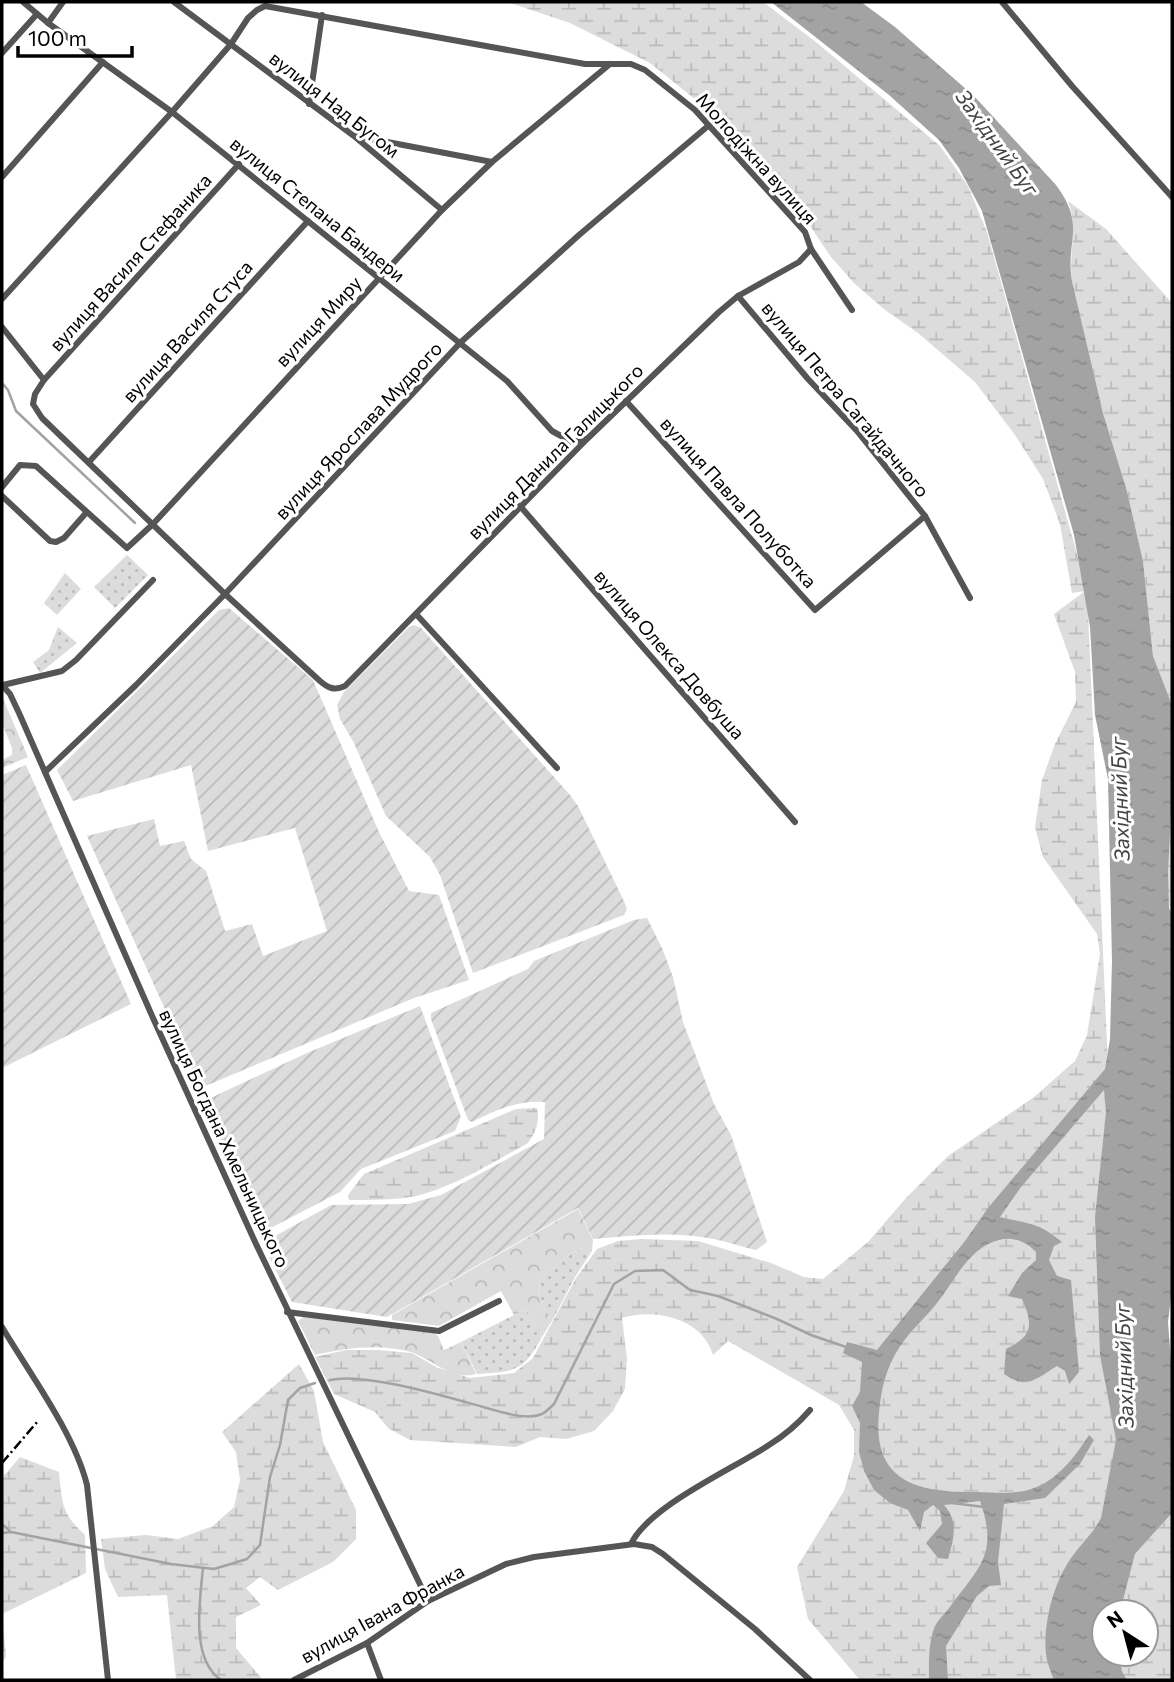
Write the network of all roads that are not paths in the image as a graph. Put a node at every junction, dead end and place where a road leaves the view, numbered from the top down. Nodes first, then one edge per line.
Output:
1 (23, 2) edge
2 (63, 2) edge
3 (174, 2) edge
4 (1002, 2) edge
5 (37, 14) junction
6 (322, 15) junction
7 (48, 23) junction
8 (231, 44) junction
9 (2, 53) edge
10 (103, 62) junction
11 (610, 64) junction
12 (309, 104) junction
13 (173, 112) junction
14 (708, 126) junction
15 (354, 136) junction
16 (492, 162) junction
17 (239, 164) junction
18 (2, 177) edge
19 (1172, 197) edge
20 (442, 210) junction
21 (308, 222) junction
22 (811, 249) junction
23 (378, 279) junction
24 (738, 296) junction
25 (2, 299) edge
26 (852, 310) dead end
27 (2, 327) edge
28 (460, 343) junction
29 (44, 380) junction
30 (626, 401) junction
31 (587, 439) junction
32 (89, 462) junction
33 (2, 487) edge
34 (2, 496) edge
35 (520, 506) junction
36 (86, 513) junction
37 (925, 516) junction
38 (153, 524) junction
39 (153, 580) dead end
40 (225, 594) junction
41 (970, 598) dead end
42 (416, 614) junction
43 (2, 685) edge
44 (557, 768) dead end
45 (45, 772) junction
46 (795, 822) dead end
47 (499, 1301) dead end
48 (287, 1312) junction
49 (2, 1327) edge
50 (810, 1410) dead end
51 (631, 1544) junction
52 (428, 1601) junction
53 (367, 1643) junction
54 (108, 1680) edge
55 (294, 1680) edge
56 (381, 1680) edge
57 (810, 1680) edge

1 - 5 street, вулиця Степана Бандери
2 - 7 street
3 - 8 street, вулиця Над Бугом
4 - 19 street
5 - 7 street, вулиця Степана Бандери
5 - 9 street
6 - 8 street, Молодіжна вулиця
6 - 11 street, Молодіжна вулиця
6 - 12 street
7 - 10 street, вулиця Степана Бандери
8 - 12 street, вулиця Над Бугом
8 - 13 street
10 - 13 street, вулиця Степана Бандери
10 - 18 street
11 - 14 street, Молодіжна вулиця
11 - 16 street, вулиця Миру
12 - 15 street, вулиця Над Бугом
13 - 17 street, вулиця Степана Бандери
13 - 25 street
14 - 22 street, Молодіжна вулиця
14 - 28 street, вулиця Ярослава Мудрого
15 - 16 street
15 - 20 street, вулиця Над Бугом
16 - 20 street, вулиця Миру
17 - 21 street, вулиця Степана Бандери
17 - 29 street, вулиця Василя Стефаника
20 - 23 street, вулиця Миру
21 - 23 street, вулиця Степана Бандери
21 - 32 street, вулиця Василя Стуса
22 - 24 street, вулиця Данила Галицького
22 - 26 street, Молодіжна вулиця
23 - 28 street, вулиця Степана Бандери
23 - 38 street, вулиця Миру
24 - 30 street, вулиця Данила Галицького
24 - 37 street, вулиця Петра Сагайдачного
27 - 29 street
28 - 31 street, вулиця Степана Бандери
28 - 40 street, вулиця Ярослава Мудрого
29 - 32 street
30 - 31 street, вулиця Данила Галицького
30 - 37 street, вулиця Павла Полуботка
31 - 35 street, вулиця Данила Галицького
32 - 38 street
33 - 36 street
34 - 36 street
35 - 42 street, вулиця Данила Галицького
35 - 46 street, вулиця Олекса Довбуша
36 - 38 street, вулиця Миру
37 - 41 street, вулиця Петра Сагайдачного
38 - 40 street
39 - 43 street
40 - 42 street, вулиця Данила Галицького
40 - 45 street, вулиця Ярослава Мудрого
42 - 44 street
43 - 45 street, вулиця Богдана Хмельницького
45 - 48 street, вулиця Богдана Хмельницького
47 - 48 street
48 - 52 street, вулиця Богдана Хмельницького
49 - 54 street
50 - 51 street
51 - 52 street, вулиця Івана Франка
51 - 57 street, вулиця Івана Франка
52 - 53 street, вулиця Івана Франка
53 - 55 street, вулиця Івана Франка
53 - 56 street

